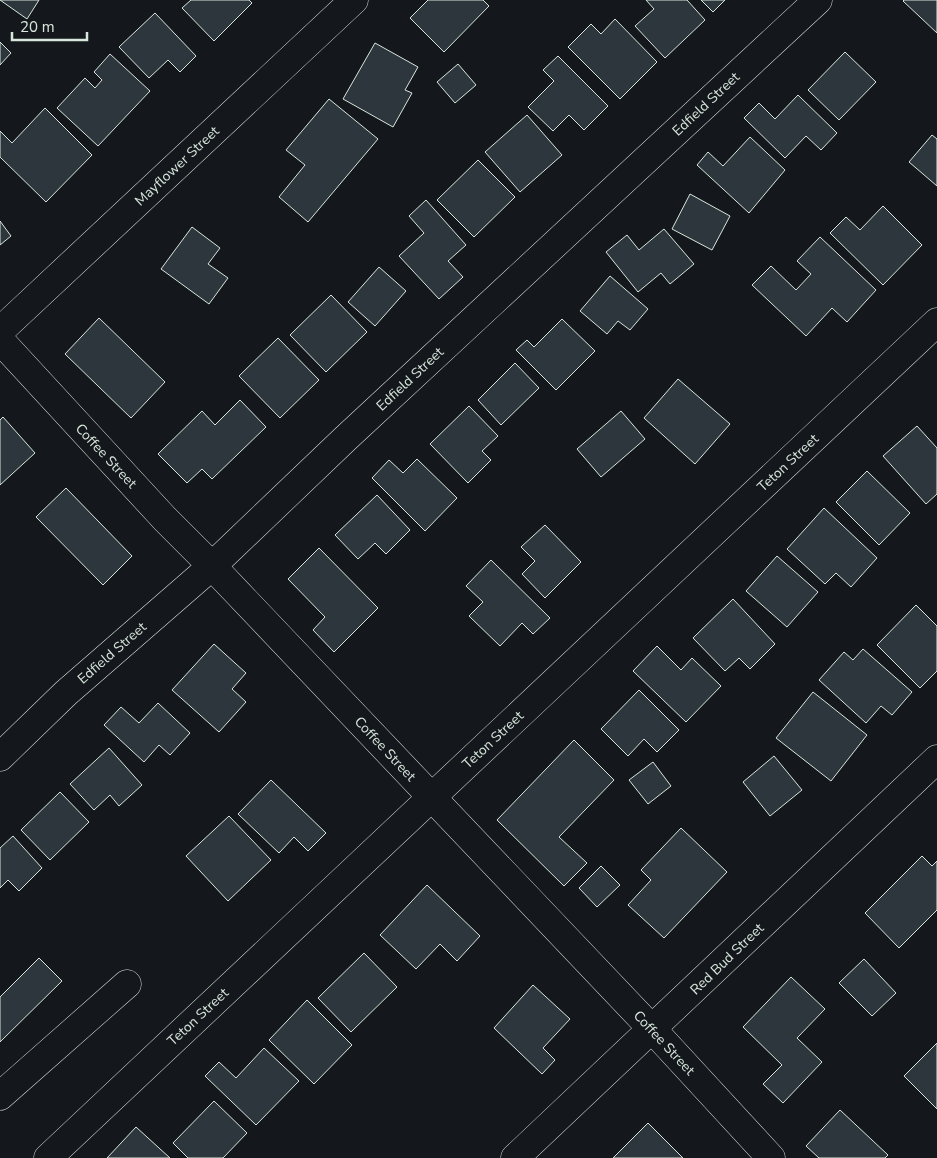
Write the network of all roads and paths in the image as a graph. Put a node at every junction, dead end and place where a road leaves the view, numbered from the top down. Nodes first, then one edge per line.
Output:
1 (354, 0) edge
2 (818, 0) edge
3 (937, 322) edge
4 (0, 331) edge
5 (0, 340) edge
6 (212, 566) junction
7 (0, 757) edge
8 (937, 759) edge
9 (431, 798) junction
10 (127, 984) dead end
11 (652, 1030) junction
12 (0, 1096) edge
13 (48, 1158) edge
14 (515, 1158) edge
15 (771, 1158) edge

1 - 4 street, Mayflower Street
2 - 6 street, Edfield Street
3 - 9 street, Teton Street
5 - 6 street, Coffee Street
6 - 7 street, Edfield Street
6 - 9 street, Coffee Street
8 - 11 street, Red Bud Street
9 - 11 street, Coffee Street
9 - 13 street, Teton Street
10 - 12 street
11 - 14 street, Red Bud Street
11 - 15 street, Coffee Street

